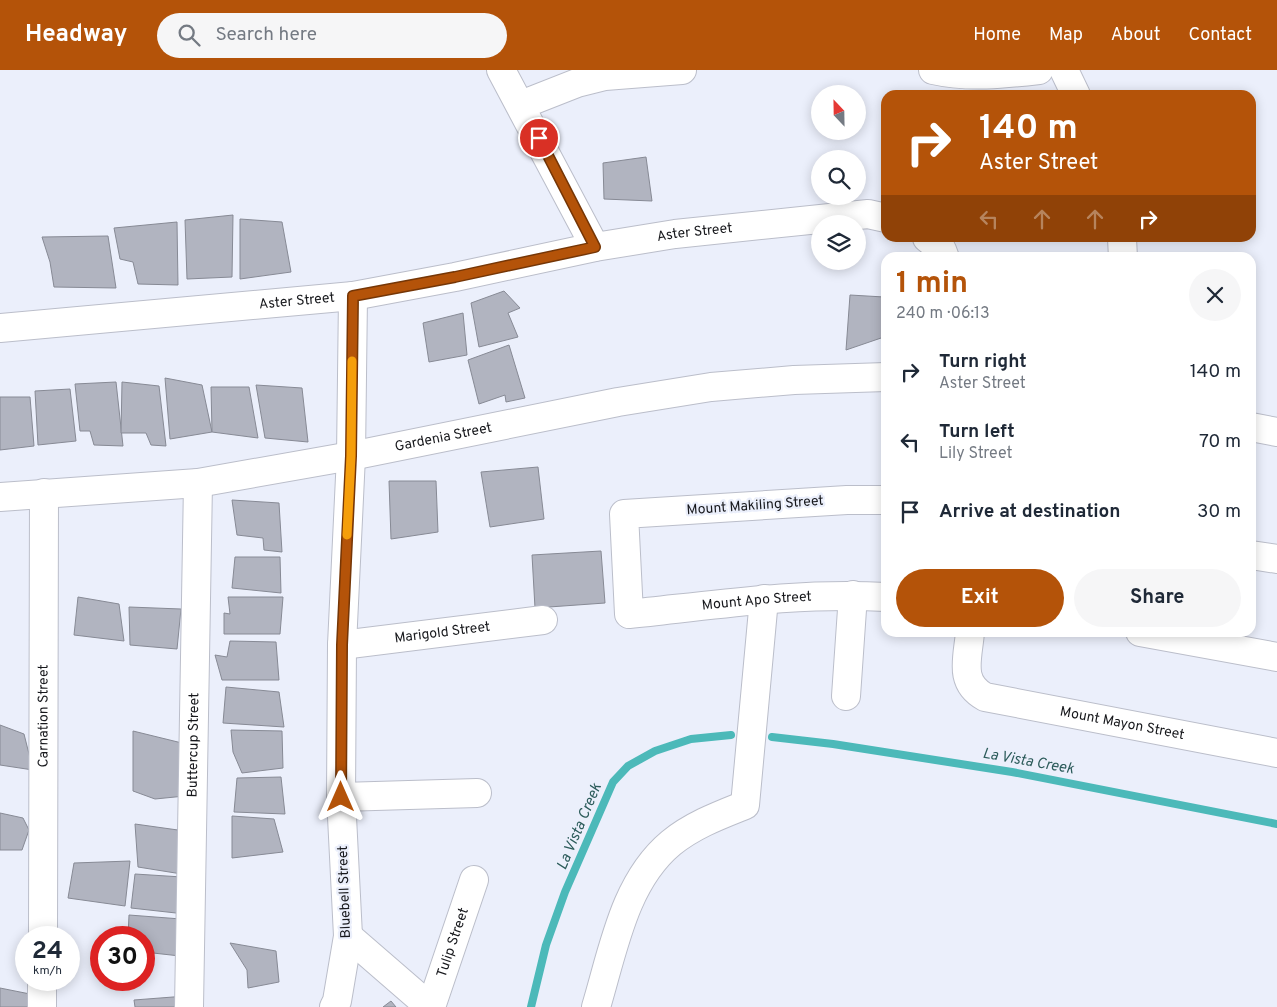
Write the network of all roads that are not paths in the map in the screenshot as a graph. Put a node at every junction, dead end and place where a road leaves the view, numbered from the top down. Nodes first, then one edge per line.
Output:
1 (502, 70) edge
2 (682, 70) edge
3 (933, 70) edge
4 (1039, 70) edge
5 (1064, 70) edge
6 (1074, 90) edge
7 (521, 105) junction
8 (881, 217) edge
9 (933, 242) edge
10 (595, 247) junction
11 (943, 252) edge
12 (353, 296) junction
13 (0, 328) edge
14 (881, 377) edge
15 (1256, 428) edge
16 (1277, 432) edge
17 (351, 456) junction
18 (198, 483) junction
19 (44, 493) junction
20 (0, 497) edge
21 (881, 500) edge
22 (1256, 556) edge
23 (1277, 559) edge
24 (853, 595) junction
25 (881, 597) edge
26 (764, 599) junction
27 (629, 614) joint
28 (543, 620) dead end
29 (969, 637) edge
30 (1166, 637) edge
31 (342, 645) junction
32 (1277, 658) edge
33 (846, 696) dead end
34 (1277, 753) edge
35 (478, 793) dead end
36 (341, 797) junction
37 (474, 880) dead end
38 (42, 926) edge
39 (348, 936) junction
40 (42, 991) edge
41 (42, 1007) edge
42 (189, 1007) edge
43 (334, 1007) edge
44 (430, 1007) edge
45 (596, 1007) edge

1 - 7 street
2 - 7 street
3 - 4 street
5 - 6 street
7 - 10 street
8 - 10 street, Aster Street
9 - 11 street
10 - 12 street, Aster Street
12 - 13 street, Aster Street
12 - 17 street, Bluebell Street
14 - 17 street, Gardenia Street
15 - 16 street
17 - 18 street, Gardenia Street
17 - 31 street, Bluebell Street
18 - 19 street, Gardenia Street
18 - 42 street, Buttercup Street
19 - 20 street, Gardenia Street
19 - 38 street, Carnation Street
21 - 27 street, Mount Makiling Street
22 - 23 street
24 - 25 street, Mount Apo Street
24 - 26 street, Mount Apo Street
24 - 33 street
26 - 27 street, Mount Apo Street
26 - 45 street
28 - 31 street, Marigold Street
29 - 34 street, Mount Mayon Street
30 - 32 street
31 - 36 street, Bluebell Street
35 - 36 street
36 - 39 street, Bluebell Street
37 - 44 street, Tulip Street
39 - 43 street, Bluebell Street
39 - 44 street
40 - 41 street

